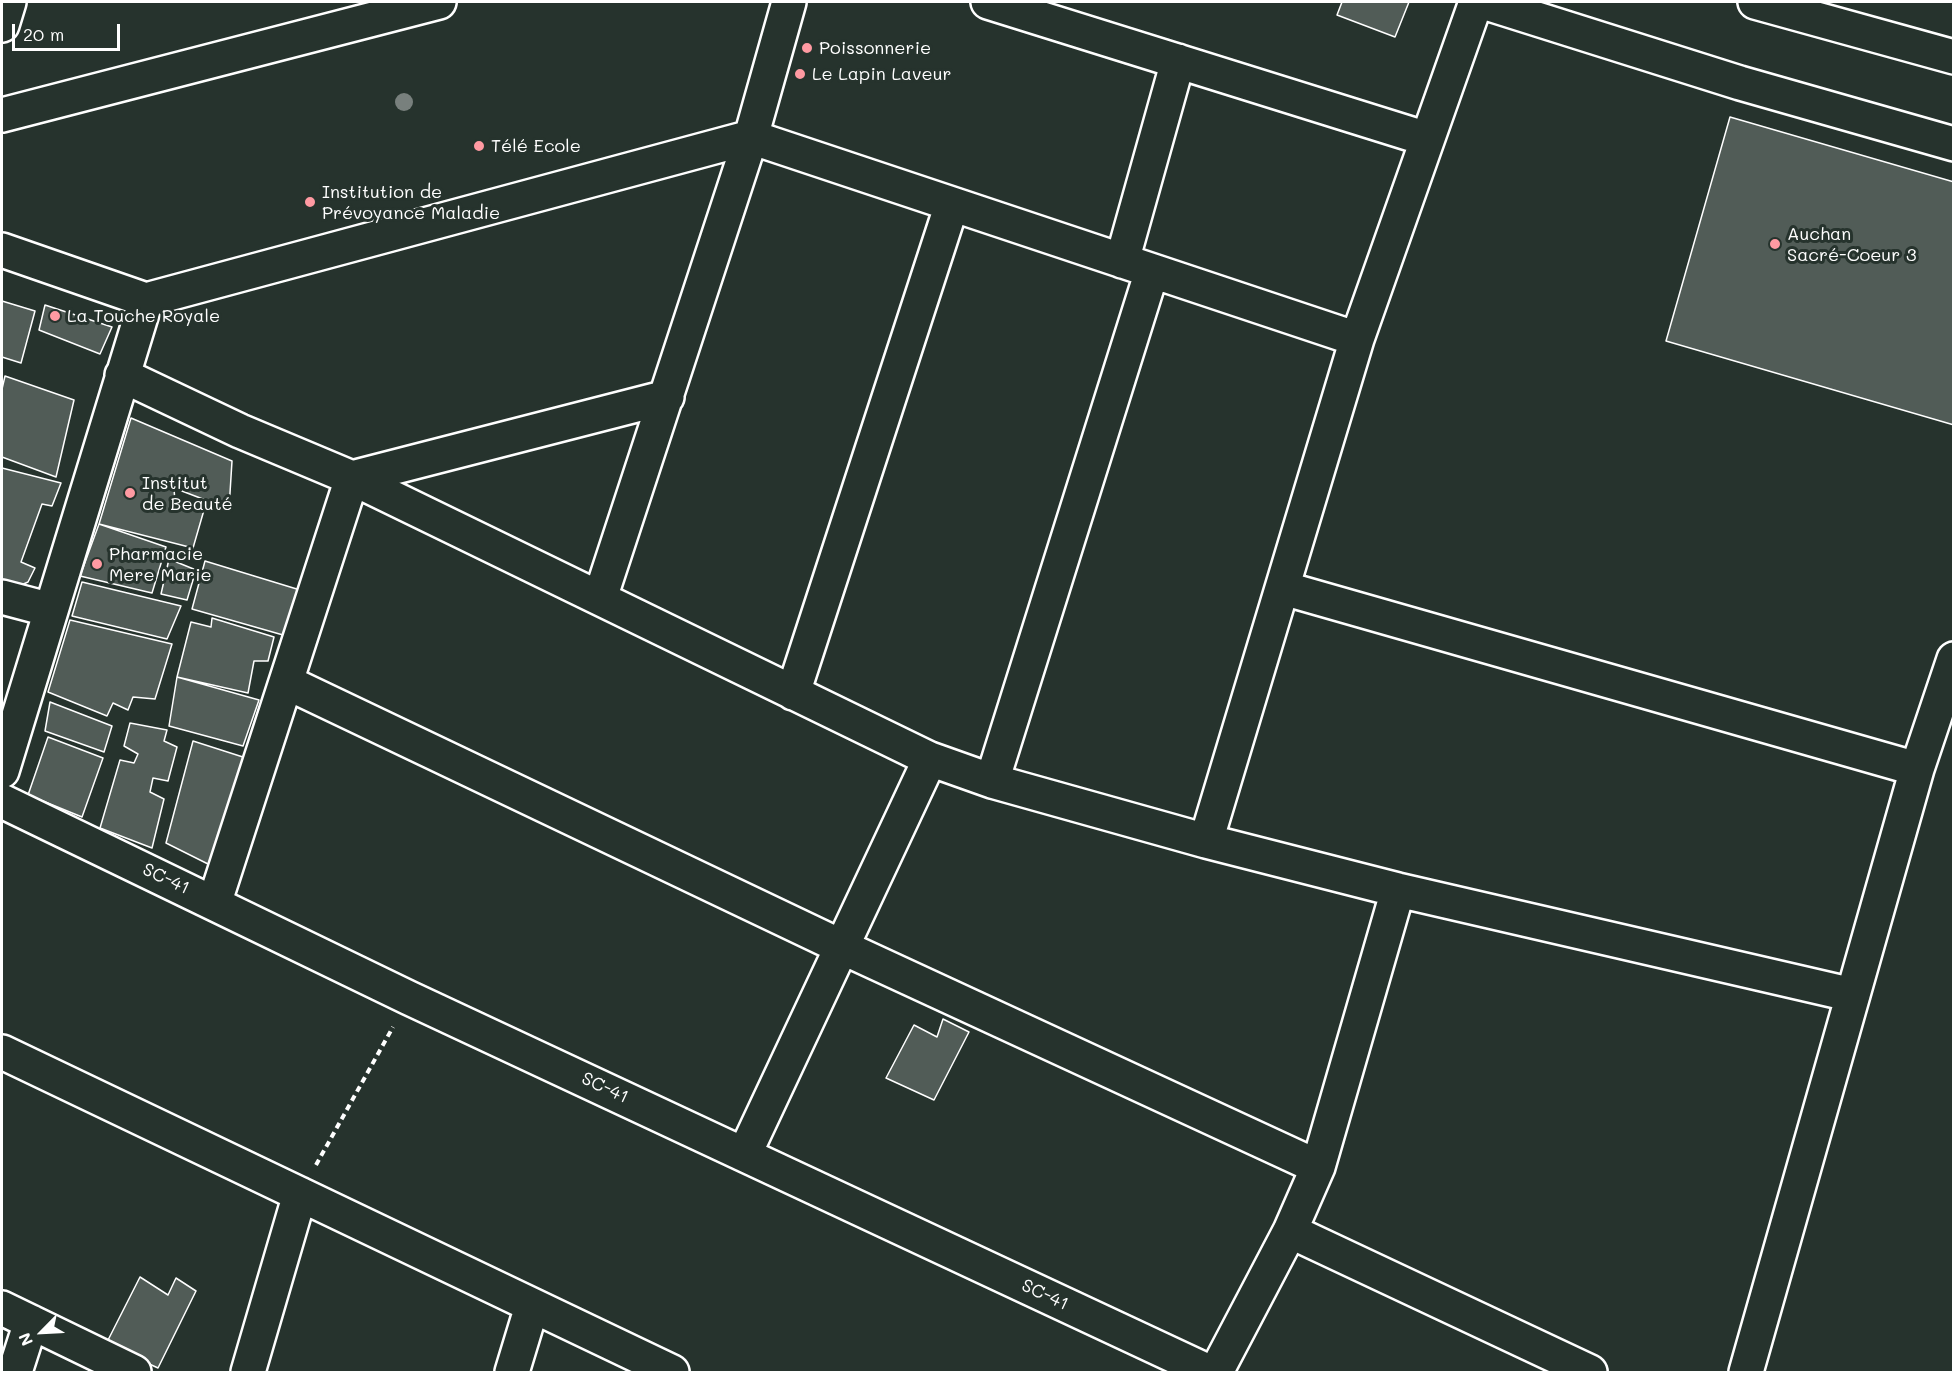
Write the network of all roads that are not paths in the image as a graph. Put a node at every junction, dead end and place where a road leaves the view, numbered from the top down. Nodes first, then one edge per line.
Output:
1 (9, 2) edge
2 (439, 2) edge
3 (789, 2) edge
4 (988, 2) edge
5 (1476, 2) edge
6 (1483, 2) edge
7 (1755, 2) edge
8 (2, 25) edge
9 (1953, 57) edge
10 (1178, 61) junction
11 (2, 115) edge
12 (752, 137) junction
13 (1427, 140) junction
14 (1953, 144) edge
15 (952, 204) junction
16 (2, 250) edge
17 (1122, 261) junction
18 (1152, 271) junction
19 (146, 300) junction
20 (1357, 339) junction
21 (122, 375) junction
22 (667, 397) junction
23 (352, 478) junction
24 (1283, 588) junction
25 (2, 597) edge
26 (600, 598) junction
27 (51, 610) junction
28 (1953, 659) edge
29 (286, 682) junction
30 (793, 693) junction
31 (8, 724) edge
32 (1943, 729) edge
33 (930, 759) junction
34 (1917, 769) junction
35 (2, 771) edge
36 (992, 781) junction
37 (2, 801) edge
38 (1206, 841) junction
39 (1398, 890) junction
40 (215, 902) junction
41 (842, 947) junction
42 (1853, 995) junction
43 (2, 1052) edge
44 (745, 1153) junction
45 (1318, 1167) junction
46 (300, 1194) junction
47 (1290, 1231) junction
48 (532, 1306) junction
49 (2, 1308) edge
50 (30, 1322) junction
51 (15, 1372) edge
52 (134, 1372) edge
53 (248, 1372) edge
54 (512, 1372) edge
55 (672, 1372) edge
56 (1209, 1372) edge
57 (1216, 1372) edge
58 (1590, 1372) edge
59 (1747, 1372) edge

1 - 8 street
2 - 11 street
3 - 12 street
4 - 10 street
5 - 13 street
6 - 14 street
7 - 9 street
10 - 13 street
10 - 17 street
12 - 15 street
12 - 19 street
12 - 22 street
13 - 20 street
15 - 17 street
15 - 30 street
16 - 19 street
17 - 18 street
18 - 20 street
18 - 36 street
19 - 21 street
20 - 24 street
21 - 23 street
21 - 27 street
22 - 23 street
22 - 26 street
23 - 26 street
23 - 29 street
24 - 34 street
24 - 38 street
25 - 27 street
26 - 30 street
27 - 31 street
28 - 32 street
29 - 40 street
29 - 41 street
30 - 33 street
31 - 35 street
32 - 34 street
33 - 36 street
33 - 41 street
34 - 42 street
36 - 38 street
37 - 40 street, SC-41
38 - 39 street
39 - 42 street
39 - 45 street
40 - 44 street, SC-41
41 - 44 street
41 - 45 street
42 - 59 street
43 - 46 street
44 - 56 street, SC-41
45 - 47 street
46 - 48 street
46 - 53 street
47 - 57 street
47 - 58 street
48 - 54 street
48 - 55 street
49 - 50 street
50 - 51 street
50 - 52 street

